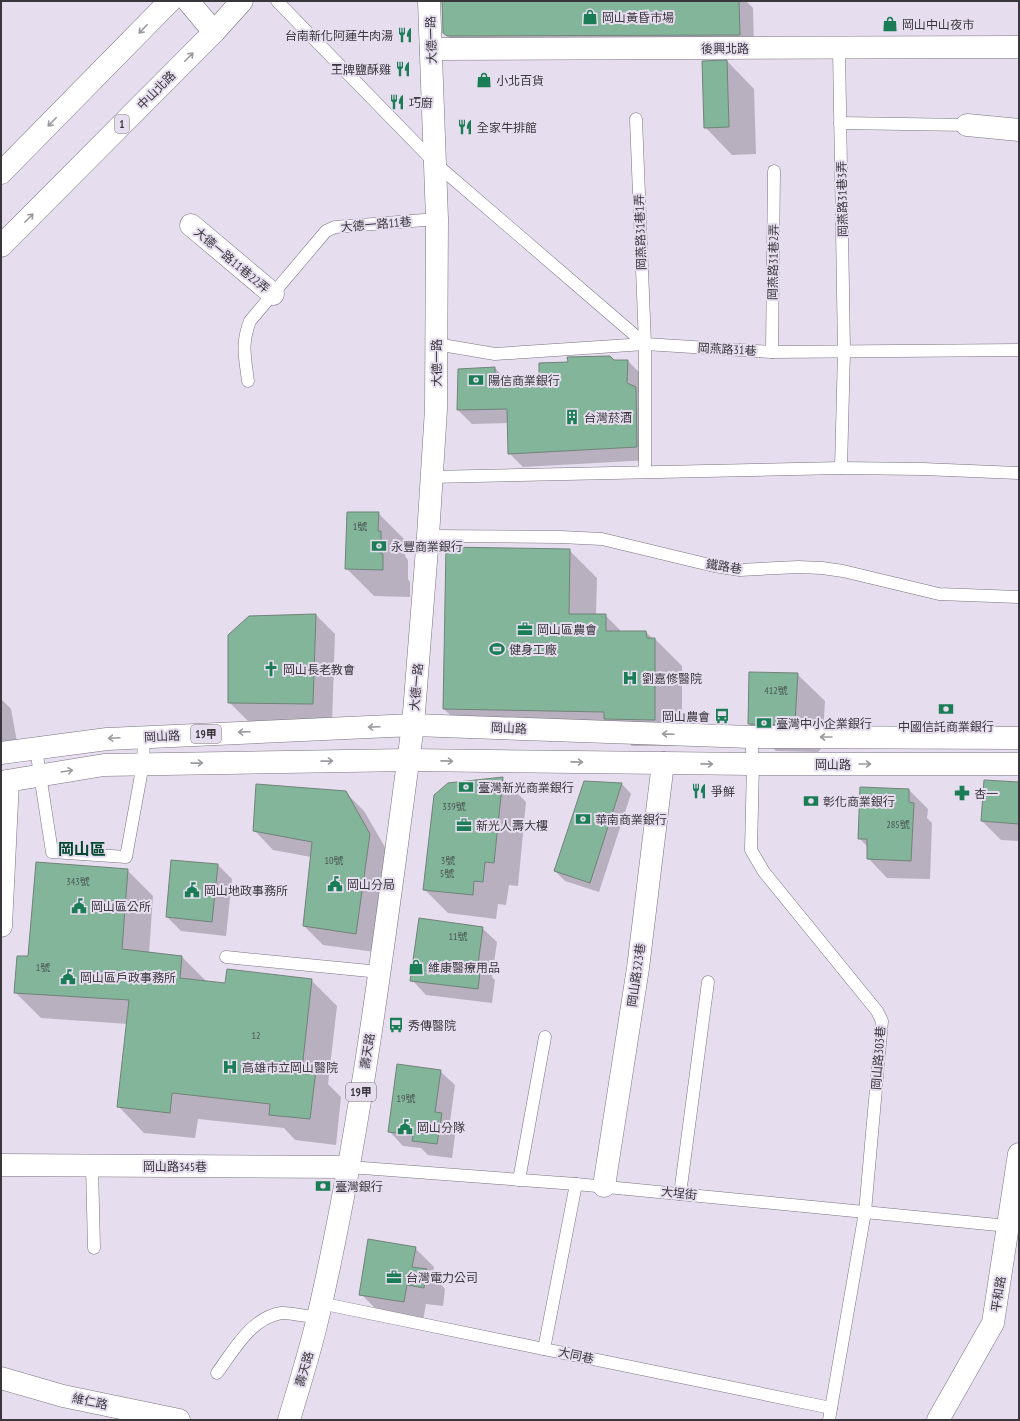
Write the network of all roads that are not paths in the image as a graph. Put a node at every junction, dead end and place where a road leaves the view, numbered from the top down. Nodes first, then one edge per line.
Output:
1 (170, 1) edge
2 (188, 1) edge
3 (242, 1) edge
4 (277, 1) edge
5 (429, 1) edge
6 (214, 32) junction
7 (1019, 47) edge
8 (839, 48) junction
9 (431, 49) junction
10 (636, 119) dead end
11 (840, 123) junction
12 (967, 126) joint
13 (1019, 130) edge
14 (436, 164) junction
15 (774, 171) dead end
16 (1, 173) edge
17 (437, 219) junction
18 (192, 225) dead end
19 (1, 246) edge
20 (273, 294) junction
21 (436, 344) junction
22 (645, 344) junction
23 (1019, 350) edge
24 (844, 351) junction
25 (772, 352) junction
26 (248, 381) dead end
27 (842, 468) junction
28 (645, 472) junction
29 (1019, 473) edge
30 (431, 477) junction
31 (428, 536) junction
32 (1019, 597) edge
33 (413, 725) junction
34 (144, 736) junction
35 (751, 736) junction
36 (1019, 738) edge
37 (36, 749) junction
38 (1, 754) edge
39 (408, 760) junction
40 (663, 763) junction
41 (143, 764) junction
42 (753, 764) junction
43 (1019, 764) edge
44 (40, 776) junction
45 (4, 781) edge
46 (1, 926) edge
47 (226, 957) dead end
48 (380, 972) junction
49 (708, 982) dead end
50 (545, 1037) dead end
51 (1019, 1154) edge
52 (1019, 1159) edge
53 (1, 1165) edge
54 (92, 1166) junction
55 (349, 1167) junction
56 (519, 1180) junction
57 (576, 1184) junction
58 (604, 1186) junction
59 (680, 1194) junction
60 (865, 1212) junction
61 (1008, 1226) junction
62 (94, 1248) dead end
63 (319, 1311) junction
64 (544, 1349) junction
65 (217, 1373) dead end
66 (1, 1378) edge
67 (831, 1408) junction
68 (179, 1420) edge
69 (289, 1420) edge
70 (829, 1420) edge
71 (938, 1420) edge

1 -> 16 street
2 - 6 street
3 - 6 street, 中山北路 / 1
4 - 14 lane
5 - 9 street, 大德一路
19 -> 6 street, 中山北路 / 1
7 - 8 street, 後興北路
8 - 9 street, 後興北路
8 - 11 lane, 岡燕路31巷3弄
9 - 14 street, 大德一路
10 - 22 lane, 岡燕路31巷1弄
11 - 12 lane
11 - 24 lane, 岡燕路31巷3弄
12 - 13 street
14 - 17 street, 大德一路
14 - 22 lane
15 - 25 lane, 岡燕路31巷2弄
17 - 20 lane, 大德一路11巷
17 - 21 street, 大德一路
18 - 20 street, 大德一路11巷22弄
20 - 26 lane, 大德一路11巷
21 - 22 lane, 岡燕路31巷
21 - 30 street, 大德一路
22 - 25 lane, 岡燕路31巷
22 - 28 lane, 岡燕路31巷1弄
23 - 24 lane, 岡燕路31巷
24 - 25 lane, 岡燕路31巷
24 - 27 lane, 岡燕路31巷3弄
27 - 28 lane
27 - 29 lane
28 - 30 lane
30 - 31 street, 大德一路
31 - 32 lane, 鐵路巷
31 - 33 street, 大德一路
33 -> 34 street, 岡山路 / 19甲
35 -> 33 street, 岡山路
33 - 39 street, 壽天路 / 19甲
34 -> 37 street, 岡山路 / 19甲
34 - 41 lane
36 -> 35 street, 岡山路
35 - 42 lane, 岡山路303巷
37 - 38 street, 岡山路 / 19甲
37 - 44 lane
39 -> 40 street, 岡山路
41 -> 39 street, 岡山路
39 - 48 street, 壽天路 / 19甲
40 -> 42 street, 岡山路
40 - 58 street, 岡山路323巷
44 -> 41 street, 岡山路
41 - 44 lane
42 -> 43 street, 岡山路
42 - 60 lane, 岡山路303巷
44 - 45 street, 岡山路
45 - 46 street
47 - 48 lane
48 - 55 street, 壽天路 / 19甲
49 - 59 lane
50 - 56 lane
51 - 52 street, 平和路
52 - 61 street, 平和路
53 - 54 street, 岡山路345巷
54 - 55 street, 岡山路345巷
54 - 62 lane
55 - 56 lane, 大埕街
55 - 63 street, 壽天路 / 19甲
56 - 57 lane, 大埕街
57 - 58 lane, 大埕街
57 - 64 lane
58 - 59 lane, 大埕街
59 - 60 lane, 大埕街
60 - 61 lane, 大埕街
60 - 67 lane, 岡山路303巷
61 - 71 street, 平和路
63 - 64 lane, 大同巷
63 - 65 lane, 大同巷
63 - 69 street, 壽天路 / 19甲
64 - 67 lane, 大同巷
66 - 68 street, 維仁路
67 - 70 lane, 岡山路303巷

